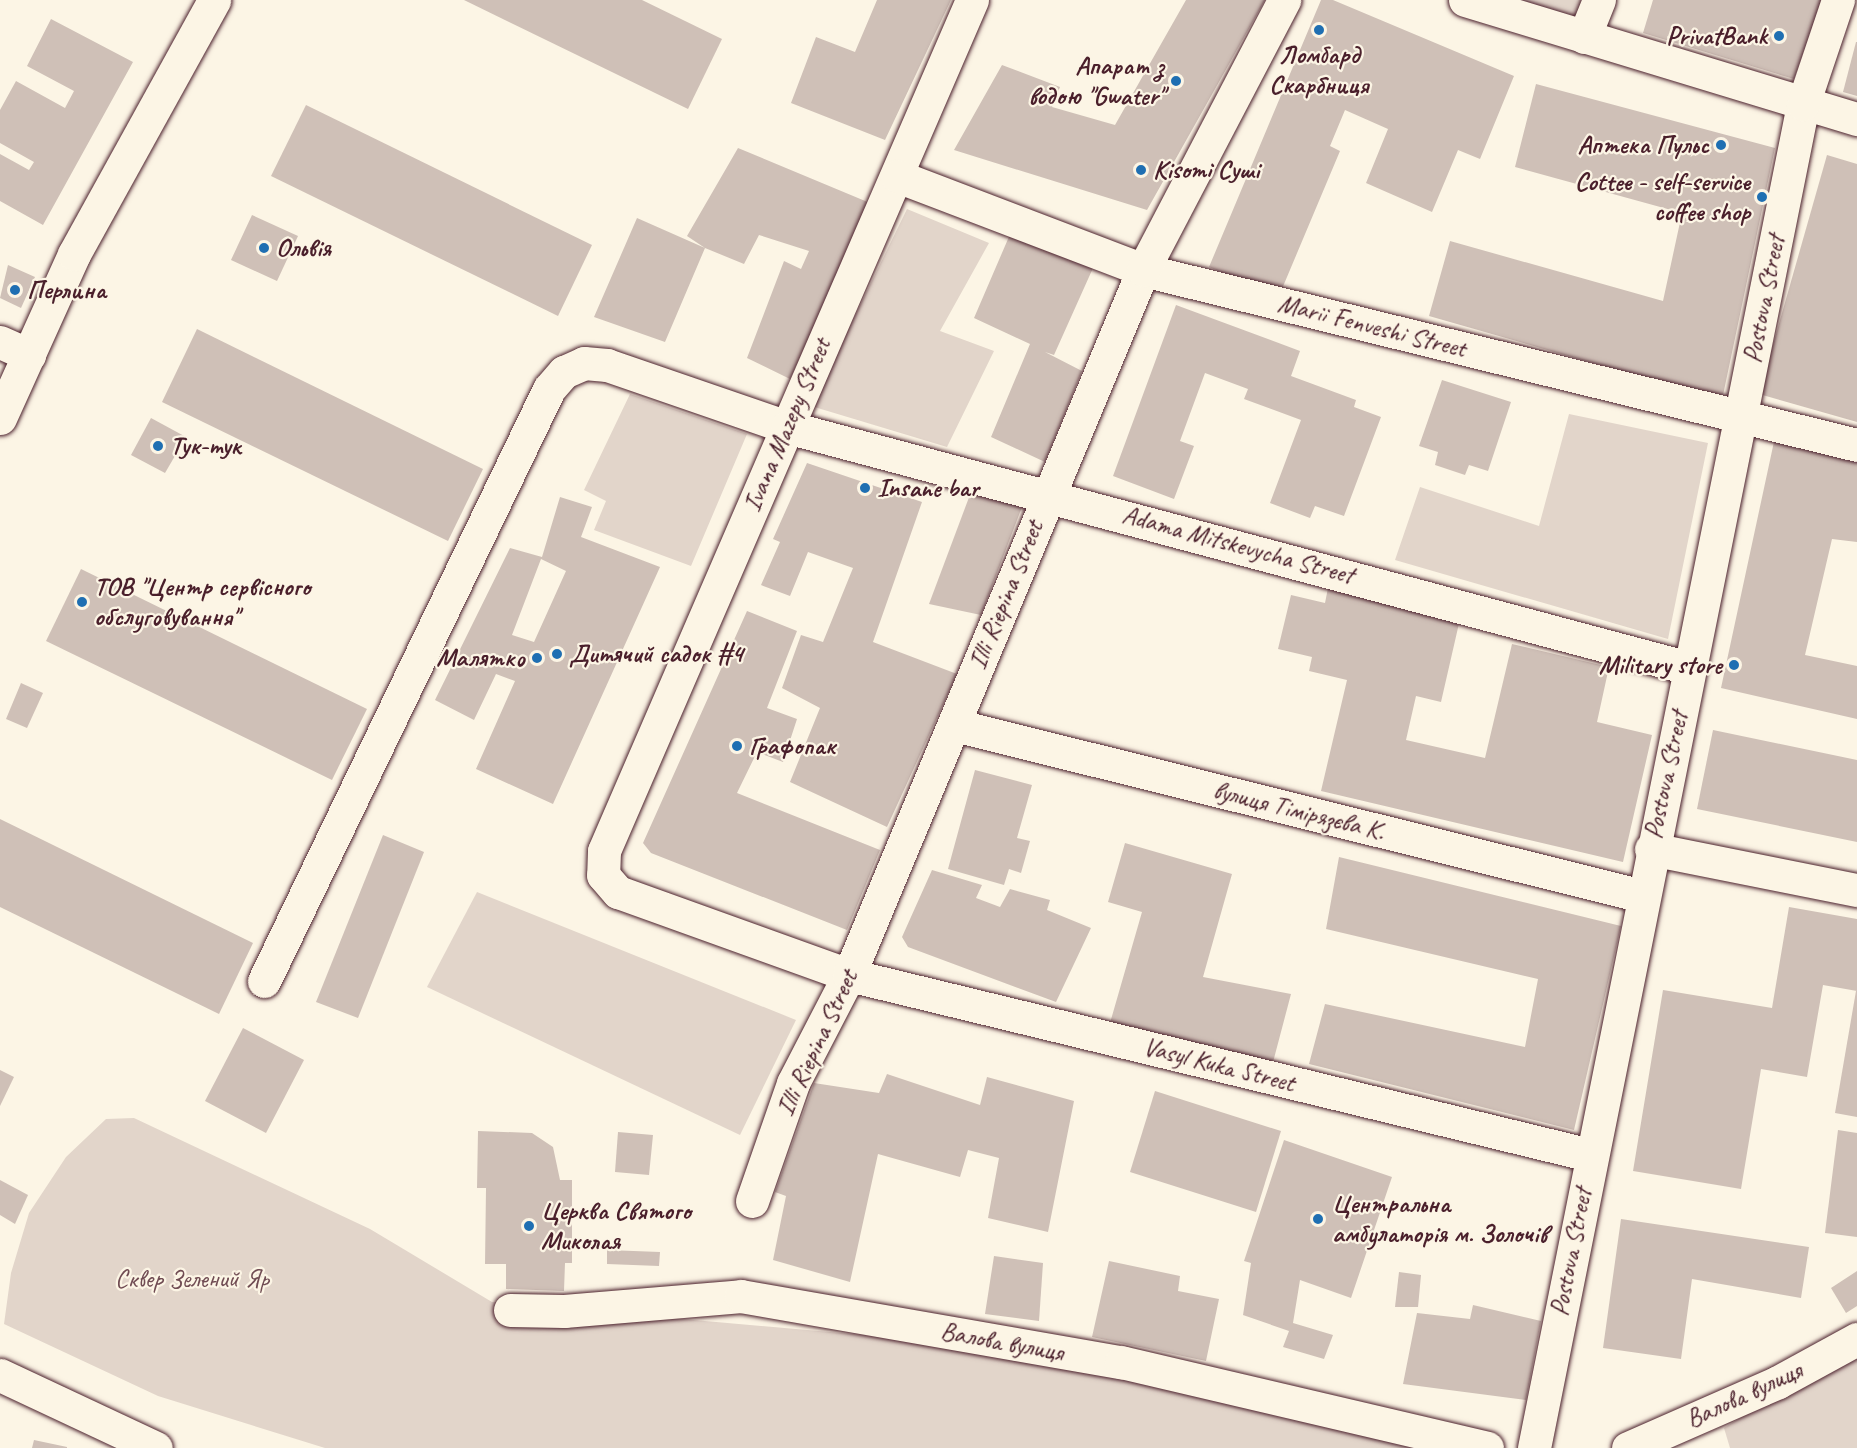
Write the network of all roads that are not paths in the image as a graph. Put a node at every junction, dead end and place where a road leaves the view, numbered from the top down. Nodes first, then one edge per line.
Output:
1 (214, 0) edge
2 (972, 0) edge
3 (1284, 0) edge
4 (1465, 0) edge
5 (1599, 0) edge
6 (1838, 0) edge
7 (1584, 37) junction
8 (1803, 104) junction
9 (1857, 119) edge
10 (897, 176) junction
11 (1143, 270) junction
12 (14, 348) edge
13 (0, 418) edge
14 (1741, 418) junction
15 (787, 427) junction
16 (1857, 445) edge
17 (1047, 493) junction
18 (1689, 668) junction
19 (954, 725) junction
20 (1651, 849) junction
21 (604, 851) joint
22 (1857, 890) edge
23 (1643, 896) junction
24 (849, 975) junction
25 (264, 981) dead end
26 (1590, 1155) junction
27 (752, 1201) dead end
28 (510, 1310) dead end
29 (1857, 1339) edge
30 (0, 1375) edge
31 (156, 1448) edge
32 (1487, 1448) edge
33 (1534, 1448) edge
34 (1628, 1448) edge

1 - 12 street
2 - 10 street, Ivana Mazepy Street
3 - 11 street, Illi Riepina Street
4 - 7 street
5 - 7 street
6 - 8 street, Postova Street
7 - 8 street
8 - 9 street
8 - 14 street, Postova Street
10 - 11 street, Marii Fenveshi Street
10 - 15 street, Ivana Mazepy Street
11 - 14 street, Marii Fenveshi Street
11 - 17 street, Illi Riepina Street
12 - 13 street
14 - 16 street, Marii Fenveshi Street
14 - 18 street, Postova Street
15 - 17 street, Adama Mitskevycha Street
15 - 21 street, Ivana Mazepy Street
15 - 25 street, Adama Mitskevycha Street
17 - 18 street, Adama Mitskevycha Street
17 - 19 street, Illi Riepina Street
18 - 20 street, Postova Street
19 - 23 street, вулиця Тімірязєва К.
19 - 24 street, Illi Riepina Street
20 - 22 street
20 - 23 street, Postova Street
21 - 24 street, Vasyl Kuka Street
23 - 26 street, Postova Street
24 - 26 street, Vasyl Kuka Street
24 - 27 street, Illi Riepina Street
26 - 33 street, Postova Street
28 - 32 street, Валова вулиця
29 - 34 street, Валова вулиця
30 - 31 street

